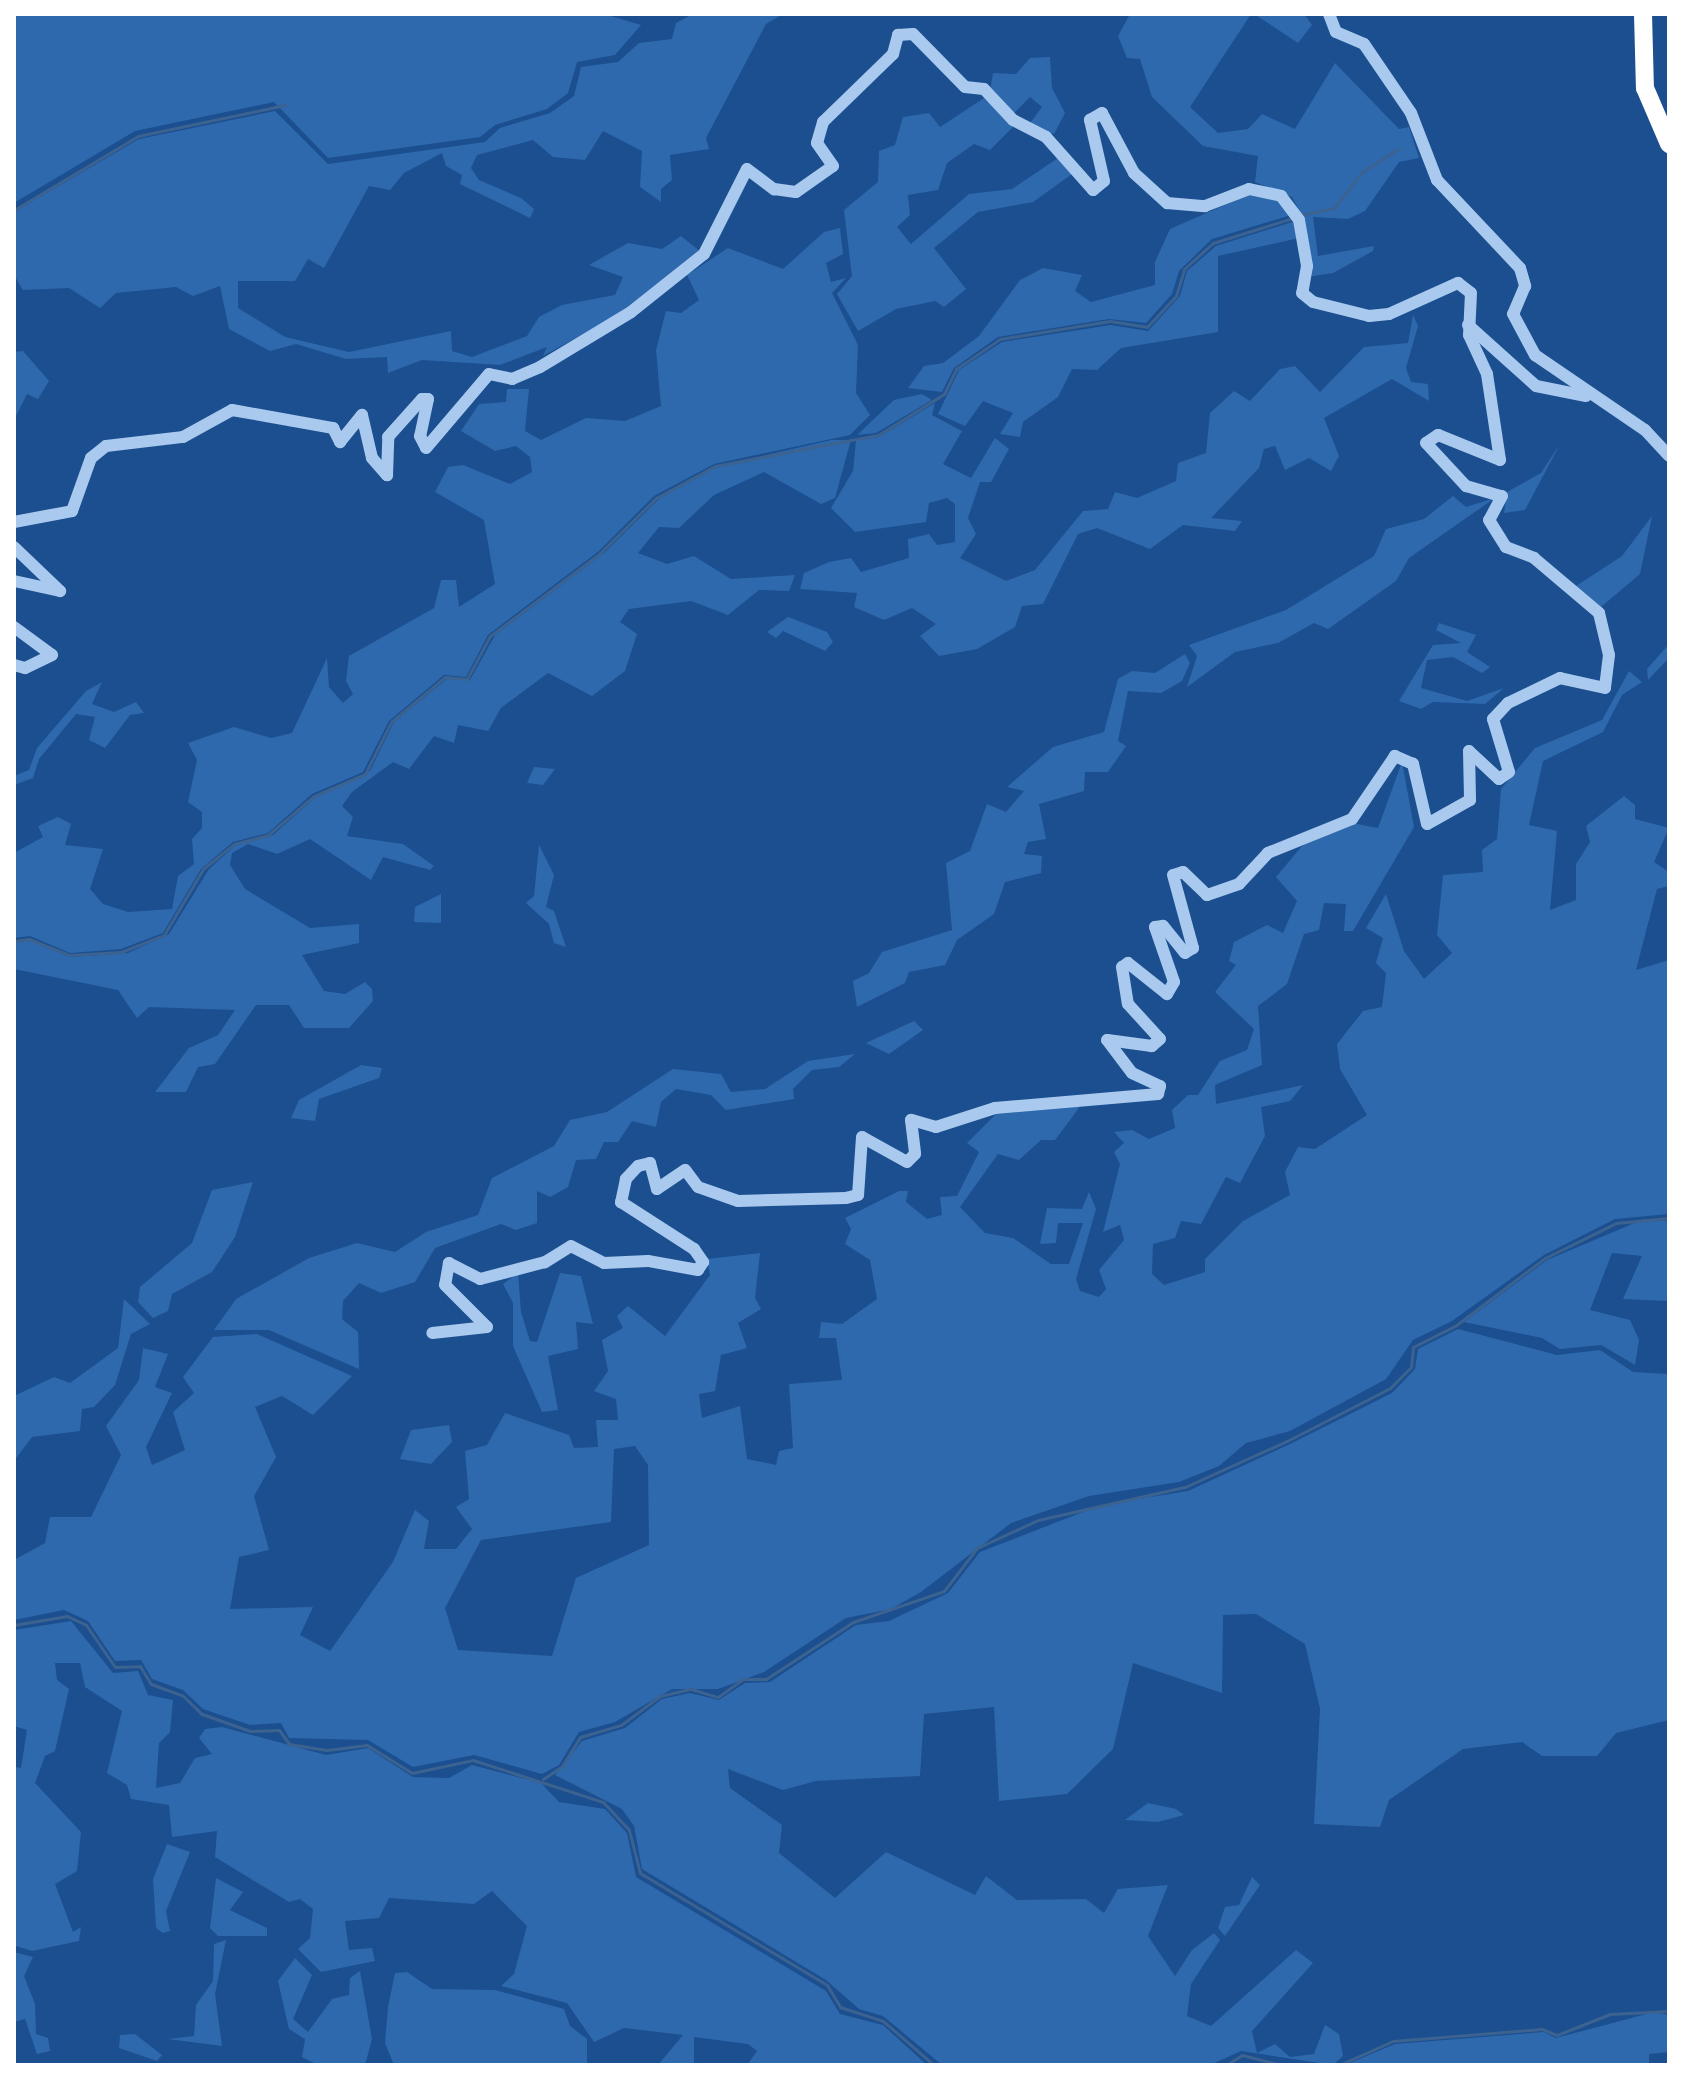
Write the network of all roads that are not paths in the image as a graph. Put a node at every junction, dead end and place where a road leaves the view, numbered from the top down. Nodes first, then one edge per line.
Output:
1 (1329, 14) edge
2 (1643, 14) edge
3 (1669, 144) edge
4 (1468, 325) junction
5 (1597, 397) junction
6 (1669, 456) edge
7 (14, 522) edge
8 (14, 547) edge
9 (14, 581) edge
10 (14, 627) edge
11 (14, 665) edge
12 (432, 1333) dead end

1 - 5 street
2 - 3 highway
4 - 5 street
4 - 7 street
4 - 12 street
5 - 6 street
8 - 9 street
10 - 11 street

